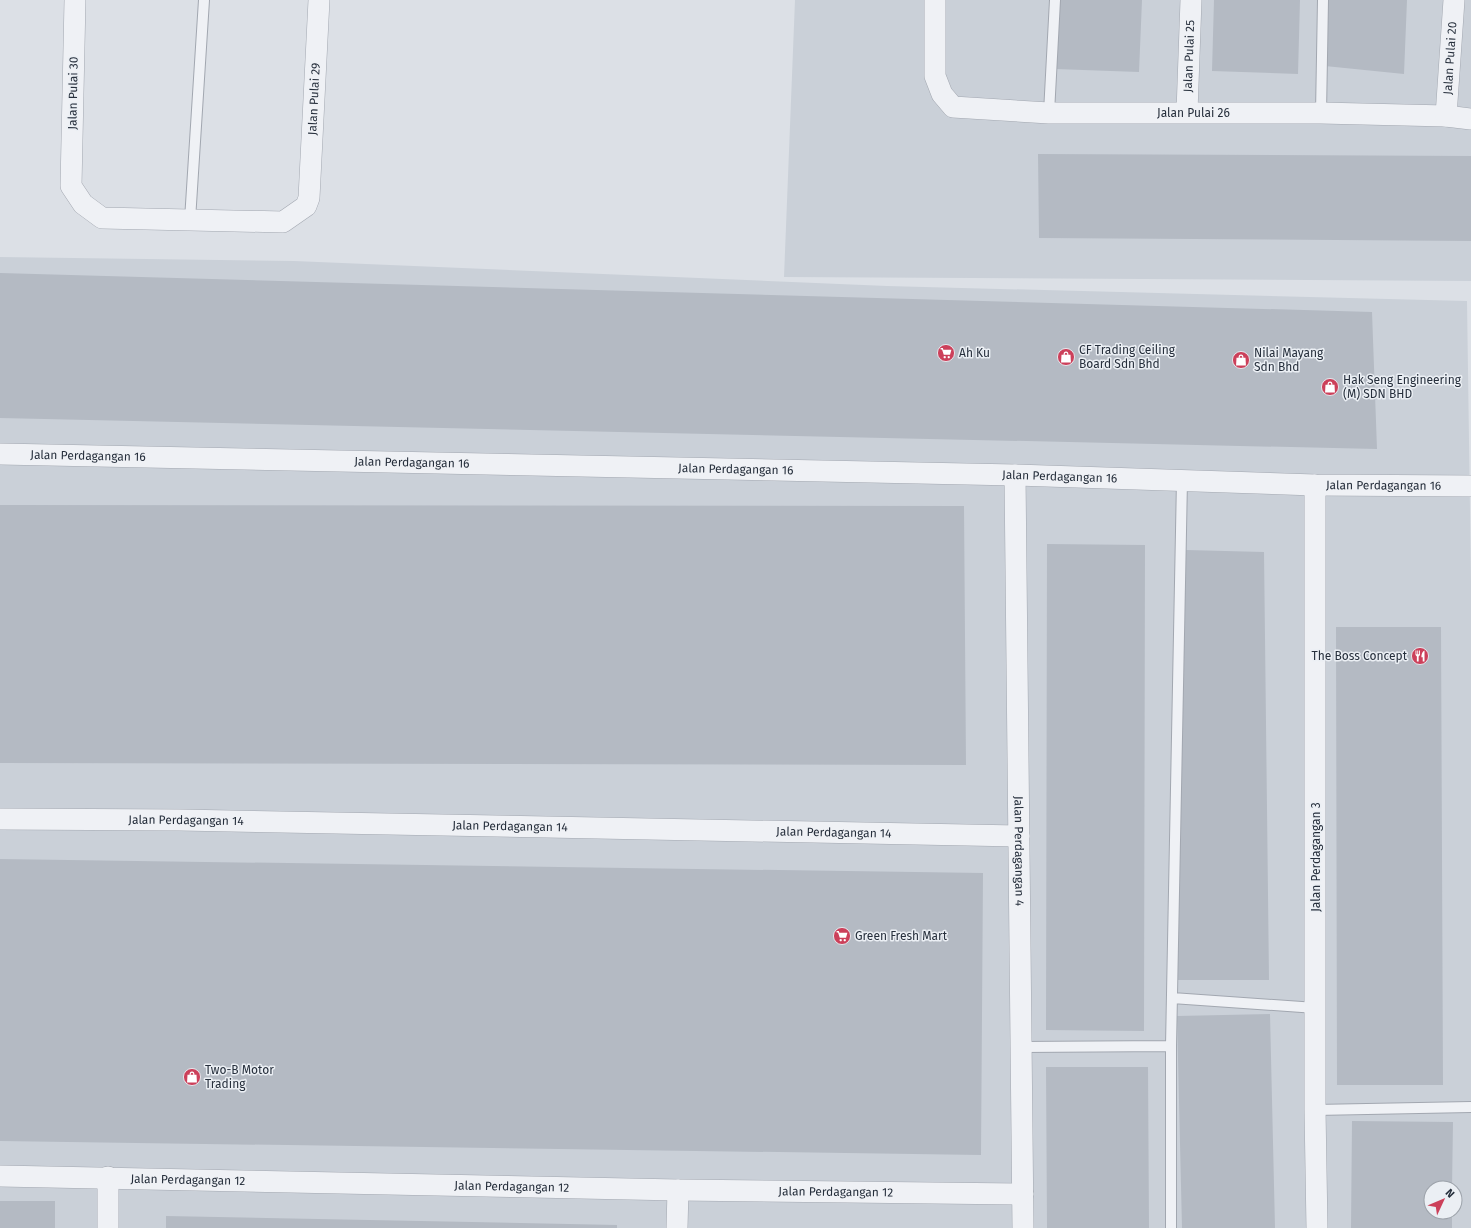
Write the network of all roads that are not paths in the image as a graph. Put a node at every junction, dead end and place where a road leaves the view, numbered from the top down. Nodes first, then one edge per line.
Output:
1 (75, 0) edge
2 (204, 0) edge
3 (319, 0) edge
4 (935, 0) edge
5 (1055, 0) edge
6 (1191, 0) edge
7 (1323, 0) edge
8 (1454, 0) edge
9 (1187, 112) junction
10 (1049, 113) junction
11 (1320, 113) junction
12 (1446, 116) junction
13 (1471, 119) edge
14 (190, 220) junction
15 (0, 454) edge
16 (1015, 475) junction
17 (1182, 480) junction
18 (1315, 485) junction
19 (1471, 486) edge
20 (0, 819) edge
21 (1019, 836) junction
22 (1172, 998) junction
23 (1316, 1008) junction
24 (1021, 1046) junction
25 (1171, 1046) junction
26 (1471, 1107) edge
27 (1315, 1110) junction
28 (0, 1176) edge
29 (108, 1177) junction
30 (678, 1190) junction
31 (1023, 1194) junction
32 (108, 1228) edge
33 (677, 1228) edge
34 (1023, 1228) edge
35 (1171, 1228) edge
36 (1317, 1228) edge

1 - 14 street, Jalan Pulai 30
2 - 14 lane
3 - 14 street, Jalan Pulai 29
4 - 10 street, Jalan Pulai 26
5 - 10 lane
6 - 9 street, Jalan Pulai 25
7 - 11 lane
8 - 12 street, Jalan Pulai 20
9 - 10 street, Jalan Pulai 26
9 - 11 street, Jalan Pulai 26
11 - 12 street, Jalan Pulai 26
12 - 13 street, Jalan Pulai 26
15 - 16 street, Jalan Perdagangan 16
16 - 17 street, Jalan Perdagangan 16
16 - 21 street, Jalan Perdagangan 4
17 - 18 street, Jalan Perdagangan 16
17 - 22 lane
18 - 19 street, Jalan Perdagangan 16
18 - 23 street, Jalan Perdagangan 3
20 - 21 street, Jalan Perdagangan 14
21 - 24 street, Jalan Perdagangan 4
22 - 23 lane
22 - 25 lane
23 - 27 street, Jalan Perdagangan 3
24 - 25 lane
24 - 31 street, Jalan Perdagangan 4
25 - 35 lane
26 - 27 lane
27 - 36 street, Jalan Perdagangan 3
28 - 29 street, Jalan Perdagangan 12
29 - 30 street, Jalan Perdagangan 12
29 - 32 street
30 - 31 street, Jalan Perdagangan 12
30 - 33 street
31 - 34 street, Jalan Perdagangan 4

